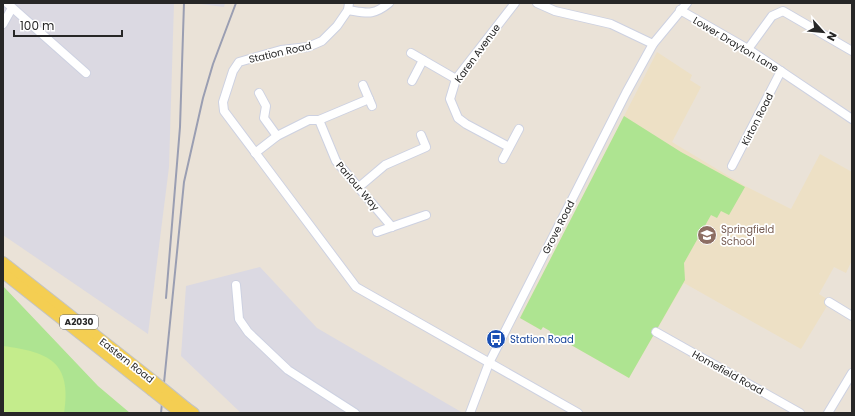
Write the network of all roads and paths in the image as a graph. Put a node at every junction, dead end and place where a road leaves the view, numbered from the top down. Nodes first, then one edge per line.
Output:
1 (388, 3) edge
2 (515, 3) edge
3 (537, 3) edge
4 (687, 3) edge
5 (9, 6) edge
6 (348, 6) edge
7 (680, 10) junction
8 (3, 24) edge
9 (653, 44) junction
10 (748, 49) junction
11 (852, 51) edge
12 (411, 53) dead end
13 (423, 60) junction
14 (781, 71) junction
15 (86, 73) dead end
16 (456, 79) junction
17 (412, 81) dead end
18 (363, 85) dead end
19 (259, 93) dead end
20 (852, 119) edge
21 (319, 120) junction
22 (519, 129) dead end
23 (421, 135) dead end
24 (277, 136) junction
25 (509, 147) junction
26 (255, 153) junction
27 (502, 159) dead end
28 (732, 166) dead end
29 (359, 187) junction
30 (426, 215) dead end
31 (392, 227) junction
32 (377, 232) dead end
33 (3, 262) edge
34 (3, 273) edge
35 (236, 285) dead end
36 (829, 302) dead end
37 (852, 316) edge
38 (656, 332) dead end
39 (489, 362) junction
40 (852, 373) edge
41 (152, 386) junction
42 (187, 411) edge
43 (355, 413) edge
44 (470, 413) edge
45 (578, 413) edge
46 (800, 413) edge
47 (828, 413) edge

1 - 6 street
2 - 16 street, Karen Avenue
3 - 9 street
4 - 7 street
5 - 8 street
5 - 15 street
6 - 26 street, Station Road
7 - 9 street
7 - 10 street, Lower Drayton Lane
9 - 39 street, Grove Road
10 - 11 street
10 - 14 street, Lower Drayton Lane
12 - 13 street
13 - 16 street
13 - 17 street
14 - 20 street, Lower Drayton Lane
14 - 28 street, Kirton Road
16 - 25 street, Karen Avenue
18 - 21 street
19 - 24 street
21 - 24 street
21 - 29 street, Parlour Way
22 - 25 street
23 - 29 street
24 - 26 street
25 - 27 street
26 - 39 street, Station Road
29 - 31 street, Parlour Way
30 - 31 street
31 - 32 street
33 - 41 main road, Eastern Road / A2030
34 - 41 main road, Eastern Road / A2030
35 - 43 street
36 - 37 street
38 - 46 street, Homefield Road
39 - 44 street, Grove Road
39 - 45 street, Station Road
40 - 47 street
41 - 42 main road, Eastern Road / A2030, bridge

